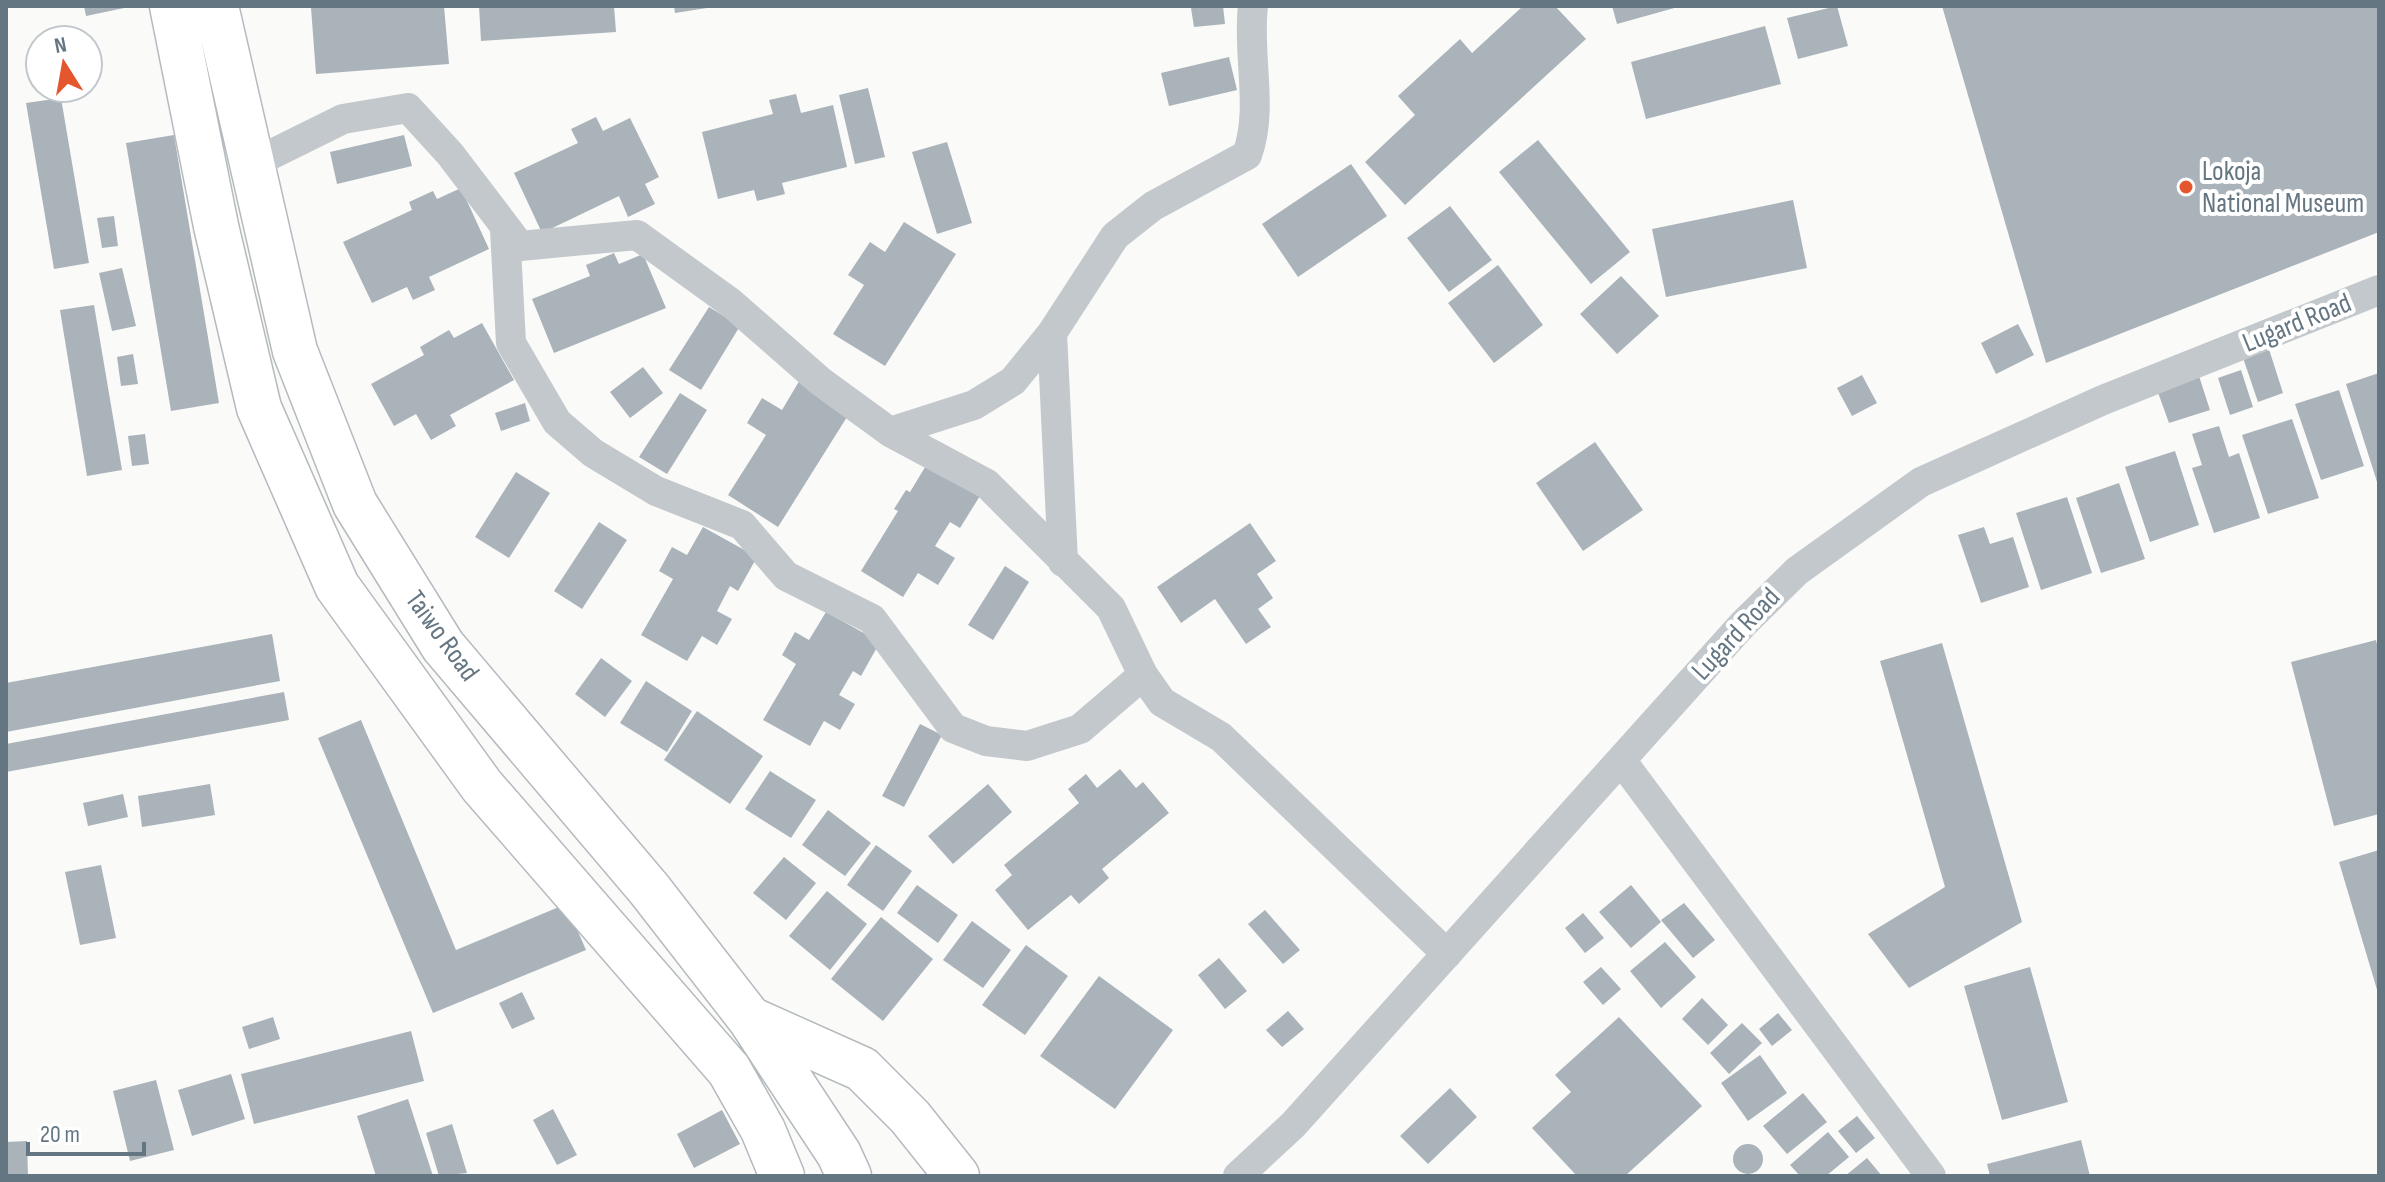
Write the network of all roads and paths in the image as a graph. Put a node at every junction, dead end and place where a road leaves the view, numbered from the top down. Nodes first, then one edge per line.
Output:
1 (172, 6) edge
2 (216, 6) edge
3 (1253, 6) edge
4 (252, 164) junction
5 (505, 229) junction
6 (2379, 290) edge
7 (1052, 333) junction
8 (890, 432) junction
9 (1063, 562) junction
10 (1143, 675) junction
11 (1621, 760) junction
12 (1447, 954) junction
13 (750, 1019) junction
14 (782, 1176) edge
15 (849, 1176) edge
16 (957, 1176) edge
17 (1238, 1176) edge
18 (1931, 1176) edge

1 - 14 main road, Taiwo Road
2 - 4 main road, Taiwo Road
3 - 7 street
4 - 5 street
4 - 13 main road, Taiwo Road
5 - 8 street
5 - 10 street
6 - 11 street, Lugard Road
7 - 8 street
7 - 9 street
8 - 9 street
9 - 10 street
10 - 12 street
11 - 12 street, Lugard Road
11 - 18 street
12 - 17 street, Lugard Road
13 - 15 main road, Taiwo Road
13 - 16 main road

